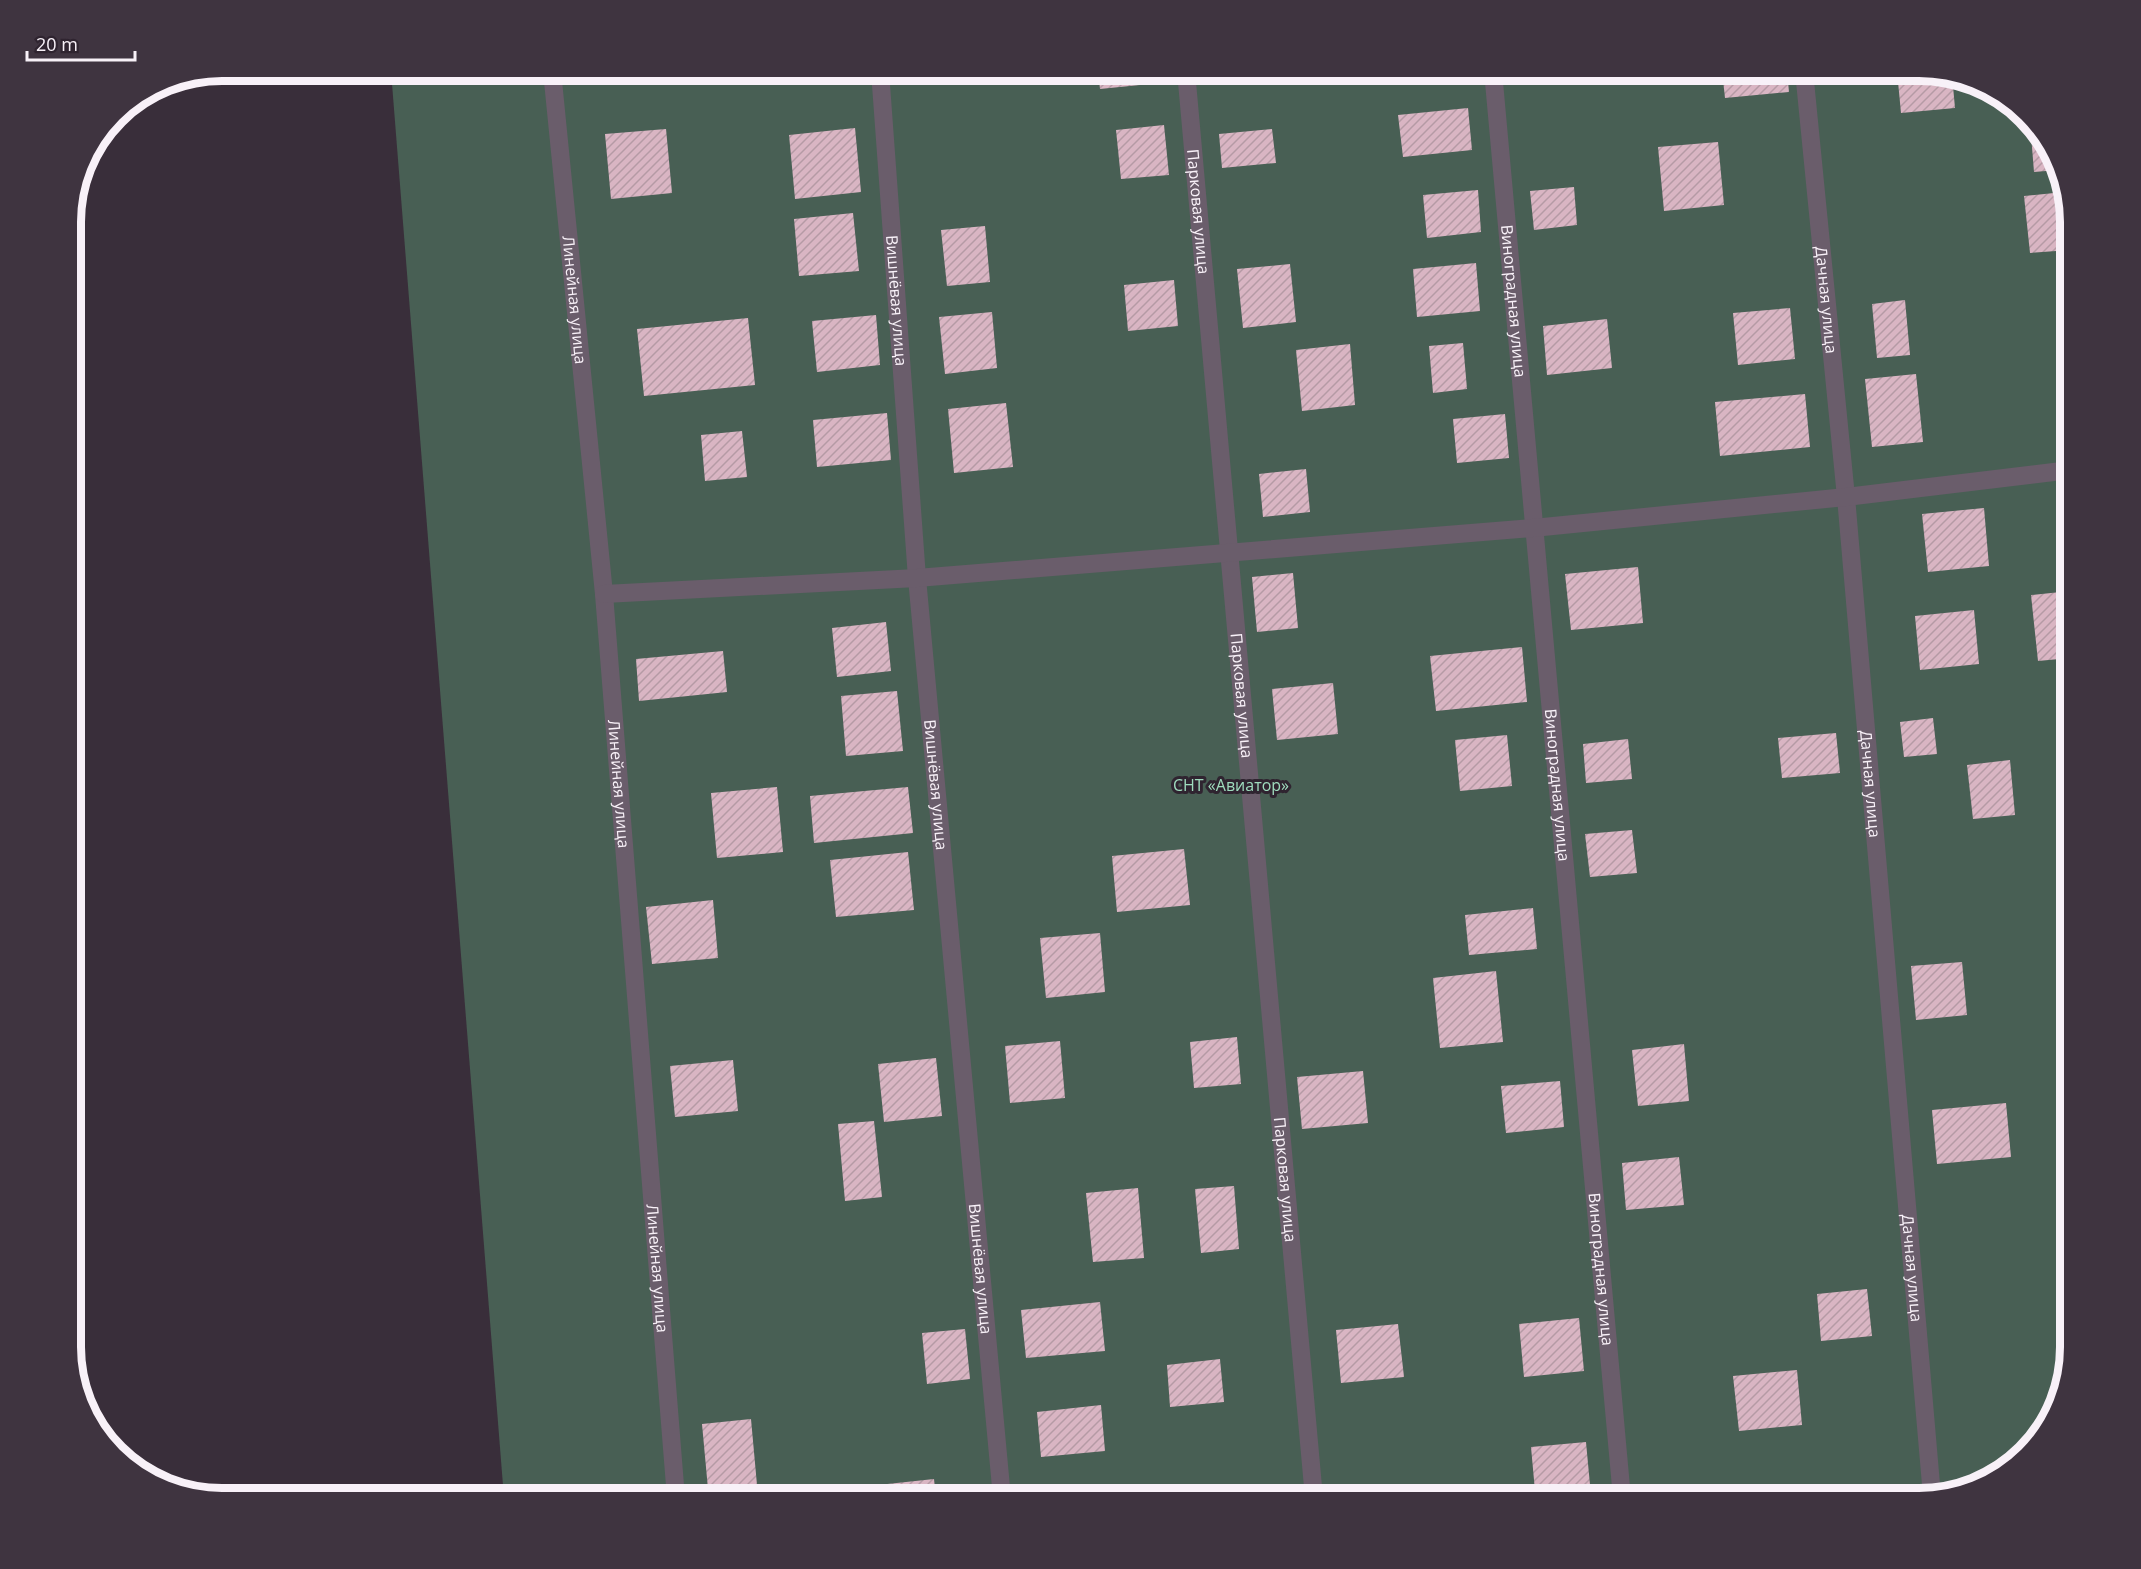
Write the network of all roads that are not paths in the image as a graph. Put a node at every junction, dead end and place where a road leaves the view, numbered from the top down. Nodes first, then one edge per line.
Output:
1 (553, 81) edge
2 (881, 81) edge
3 (1187, 81) edge
4 (1494, 81) edge
5 (1805, 81) edge
6 (2060, 471) edge
7 (1846, 497) junction
8 (1533, 528) junction
9 (1230, 550) junction
10 (917, 578) junction
11 (604, 594) junction
12 (1931, 1487) edge
13 (675, 1488) edge
14 (1001, 1488) edge
15 (1313, 1488) edge
16 (1621, 1488) edge

1 - 11 street, Линейная улица
2 - 10 street, Вишнёвая улица
3 - 9 street, Парковая улица
4 - 8 street, Виноградная улица
5 - 7 street, Дачная улица
6 - 7 street
7 - 8 street
7 - 12 street, Дачная улица
8 - 9 street
8 - 16 street, Виноградная улица
9 - 10 street
9 - 15 street, Парковая улица
10 - 11 street
10 - 14 street, Вишнёвая улица
11 - 13 street, Линейная улица

